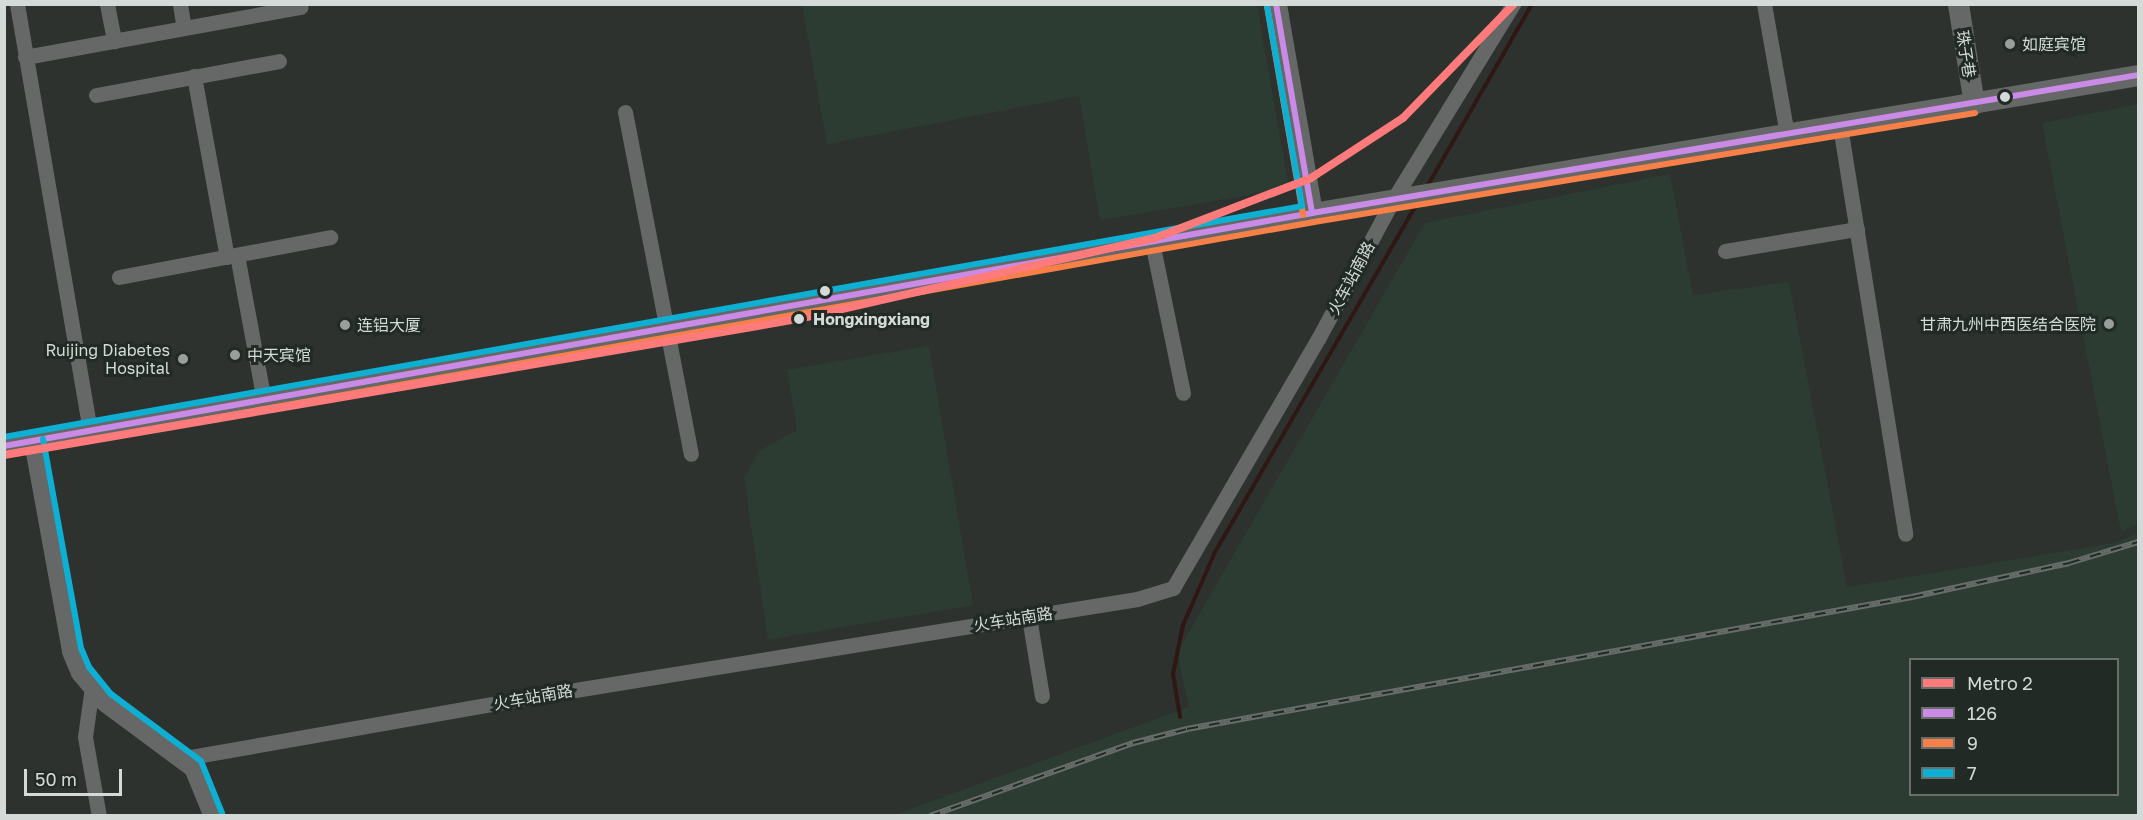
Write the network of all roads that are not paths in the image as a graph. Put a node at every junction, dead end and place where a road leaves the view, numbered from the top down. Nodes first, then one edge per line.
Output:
1 (16, 4) edge
2 (107, 4) edge
3 (180, 4) edge
4 (1275, 4) edge
5 (1513, 4) edge
6 (1764, 4) edge
7 (1958, 4) edge
8 (300, 7) dead end
9 (255, 10) edge
10 (184, 28) junction
11 (114, 41) junction
12 (25, 57) junction
13 (279, 60) dead end
14 (2139, 75) edge
15 (194, 76) junction
16 (96, 95) dead end
17 (1974, 104) junction
18 (625, 112) dead end
19 (1840, 126) junction
20 (1787, 135) junction
21 (1398, 199) junction
22 (1312, 213) junction
23 (1857, 229) junction
24 (330, 237) dead end
25 (1152, 242) junction
26 (1725, 251) dead end
27 (232, 256) junction
28 (119, 277) dead end
29 (667, 328) junction
30 (1183, 393) dead end
31 (264, 400) junction
32 (90, 431) junction
33 (34, 441) junction
34 (4, 446) edge
35 (691, 454) dead end
36 (1905, 534) dead end
37 (1029, 617) junction
38 (92, 687) junction
39 (1042, 696) dead end
40 (185, 758) junction
41 (99, 816) edge
42 (214, 816) edge

1 - 12 street
2 - 11 street
3 - 10 street
4 - 22 main road
5 - 21 street, 火车站南路
6 - 20 street
7 - 17 main road, 珠子巷
8 - 9 street
9 - 10 street
10 - 11 street
11 - 12 street
12 - 32 street
13 - 15 street
14 - 17 main road
15 - 16 street
15 - 27 street
17 - 19 main road
18 - 29 street
19 - 20 main road
19 - 23 street
20 - 21 main road
21 - 22 main road
21 - 37 street, 火车站南路
22 - 25 main road
23 - 26 street
23 - 36 street
24 - 27 street
25 - 29 main road
25 - 30 street
27 - 28 street
27 - 31 street
29 - 31 main road
29 - 35 street
31 - 32 main road
32 - 33 main road
33 - 34 main road
33 - 38 main road
37 - 39 street
37 - 40 street, 火车站南路
38 - 40 main road
38 - 41 street
40 - 42 main road

